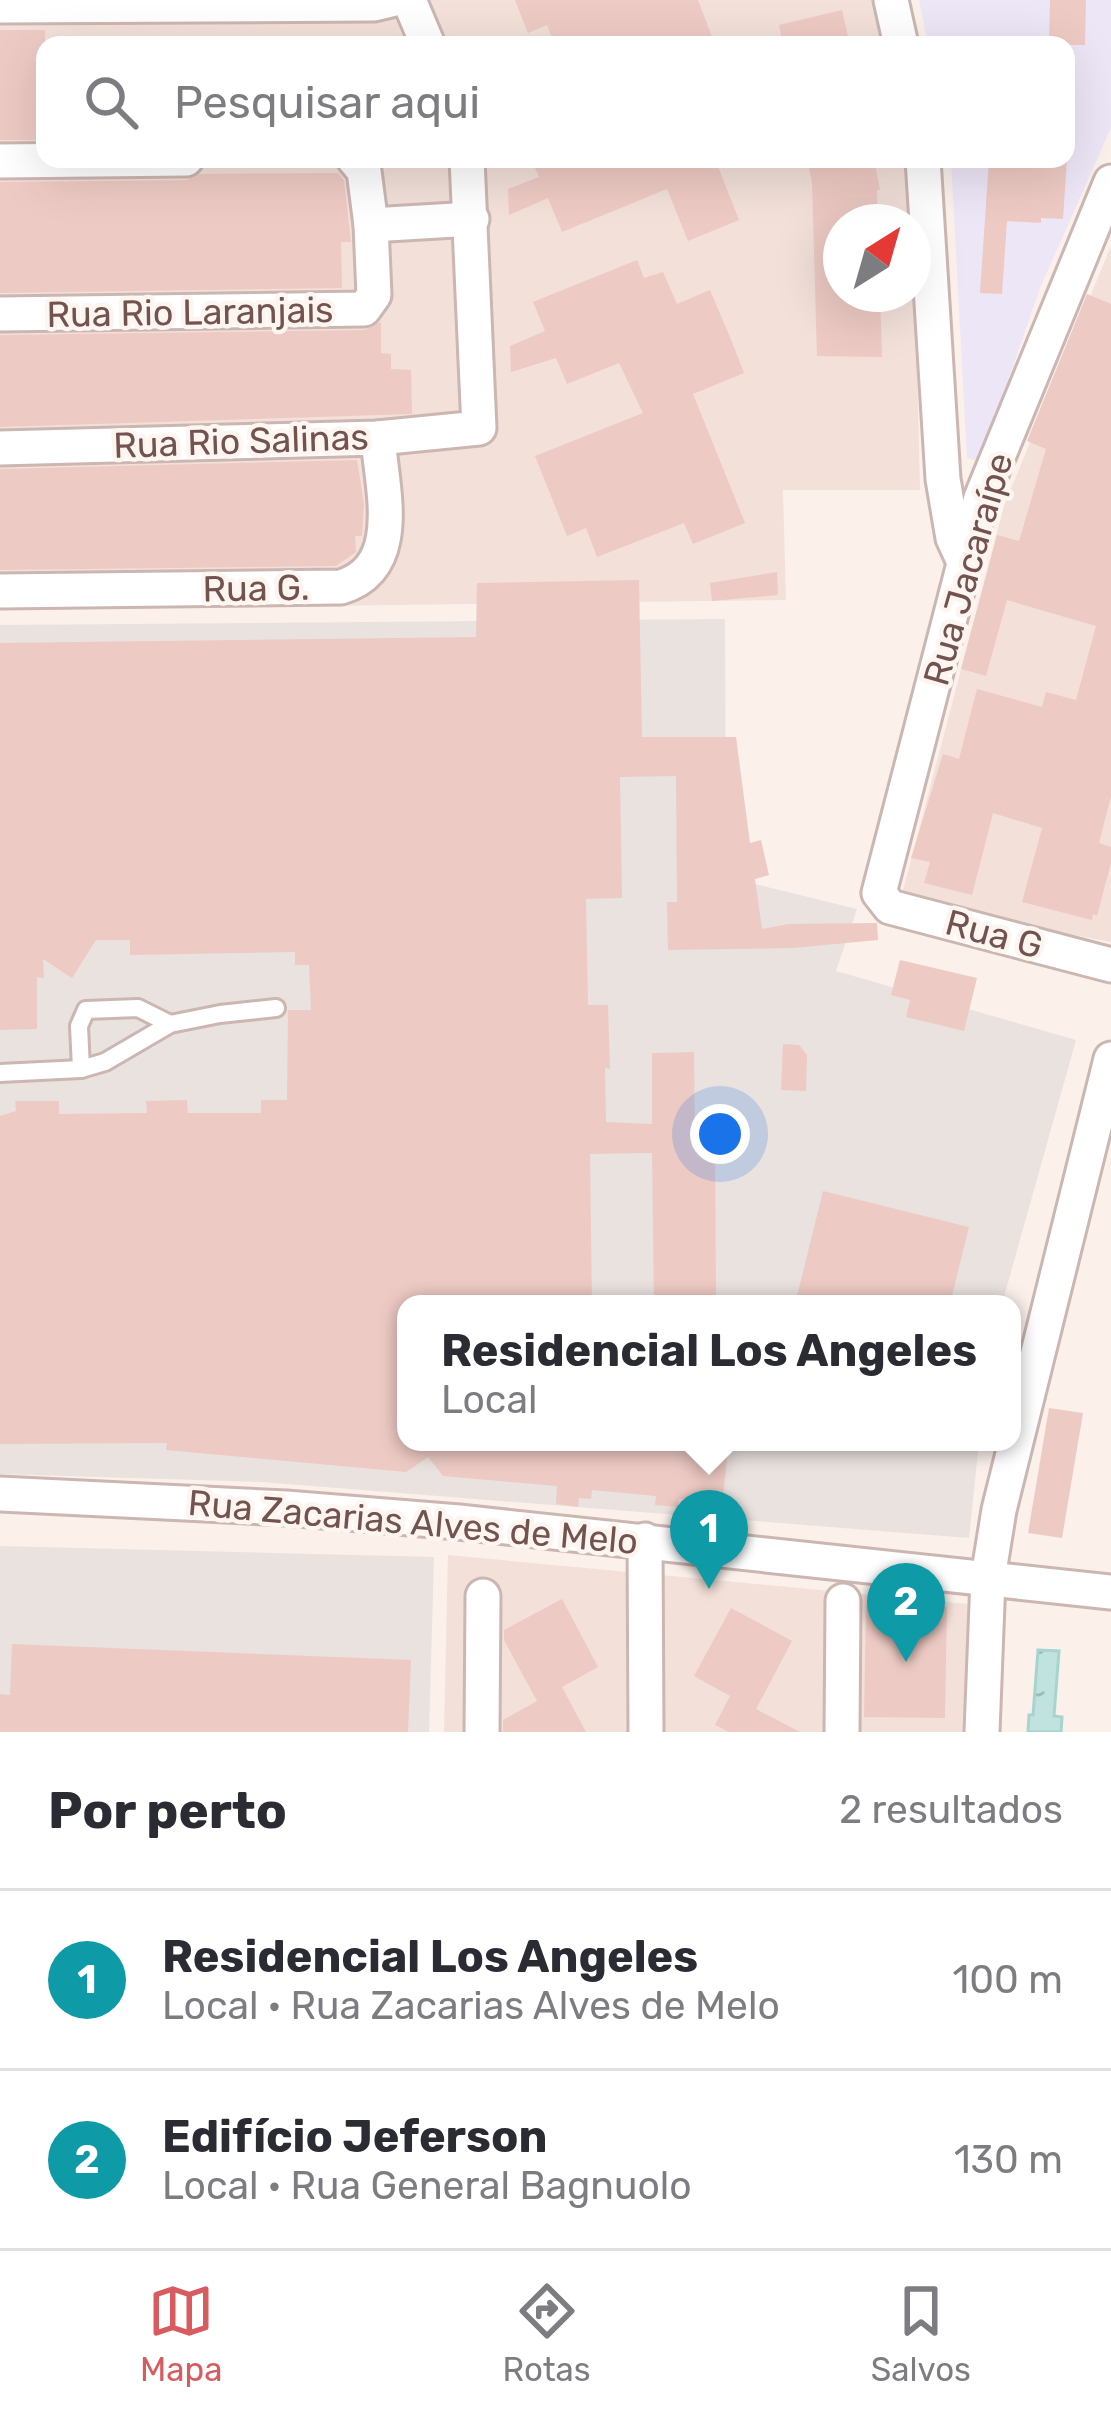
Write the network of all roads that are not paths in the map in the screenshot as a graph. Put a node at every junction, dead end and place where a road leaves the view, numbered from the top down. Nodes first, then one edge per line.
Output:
1 (391, 0) edge
2 (409, 0) edge
3 (891, 0) edge
4 (112, 3) edge
5 (0, 6) edge
6 (424, 36) edge
7 (899, 36) edge
8 (0, 161) edge
9 (36, 161) edge
10 (362, 168) edge
11 (468, 168) edge
12 (924, 168) edge
13 (1111, 182) edge
14 (472, 219) junction
15 (371, 225) junction
16 (0, 314) edge
17 (378, 438) junction
18 (0, 448) edge
19 (964, 562) junction
20 (0, 591) edge
21 (880, 899) joint
22 (1111, 965) edge
23 (276, 1008) dead end
24 (170, 1024) junction
25 (1111, 1059) edge
26 (81, 1069) junction
27 (0, 1072) edge
28 (1021, 1414) edge
29 (1013, 1451) edge
30 (0, 1495) edge
31 (645, 1540) junction
32 (988, 1578) junction
33 (1111, 1592) edge
34 (483, 1596) dead end
35 (843, 1600) dead end
36 (482, 1732) edge
37 (646, 1732) edge
38 (842, 1732) edge
39 (982, 1732) edge

1 - 4 street
2 - 6 street
3 - 7 street
4 - 5 street
8 - 9 street
10 - 15 street, Rua Rio Laranjais
11 - 14 street
12 - 19 street
13 - 19 street, Rua Jacaraípe
14 - 15 street
14 - 17 street, Rua Rio Salinas
15 - 16 street, Rua Rio Laranjais
17 - 18 street, Rua Rio Salinas
17 - 20 street, Rua G.
19 - 21 street, Rua Jacaraípe
21 - 22 street, Rua G
23 - 24 lane
24 - 26 lane
24 - 26 lane
25 - 28 street
26 - 27 lane
29 - 32 street
30 - 31 street, Rua Zacarias Alves de Melo
31 - 32 street, Rua Zacarias Alves de Melo
31 - 37 street
32 - 33 street, Rua Zacarias Alves de Melo
32 - 39 street
34 - 36 street
35 - 38 street

